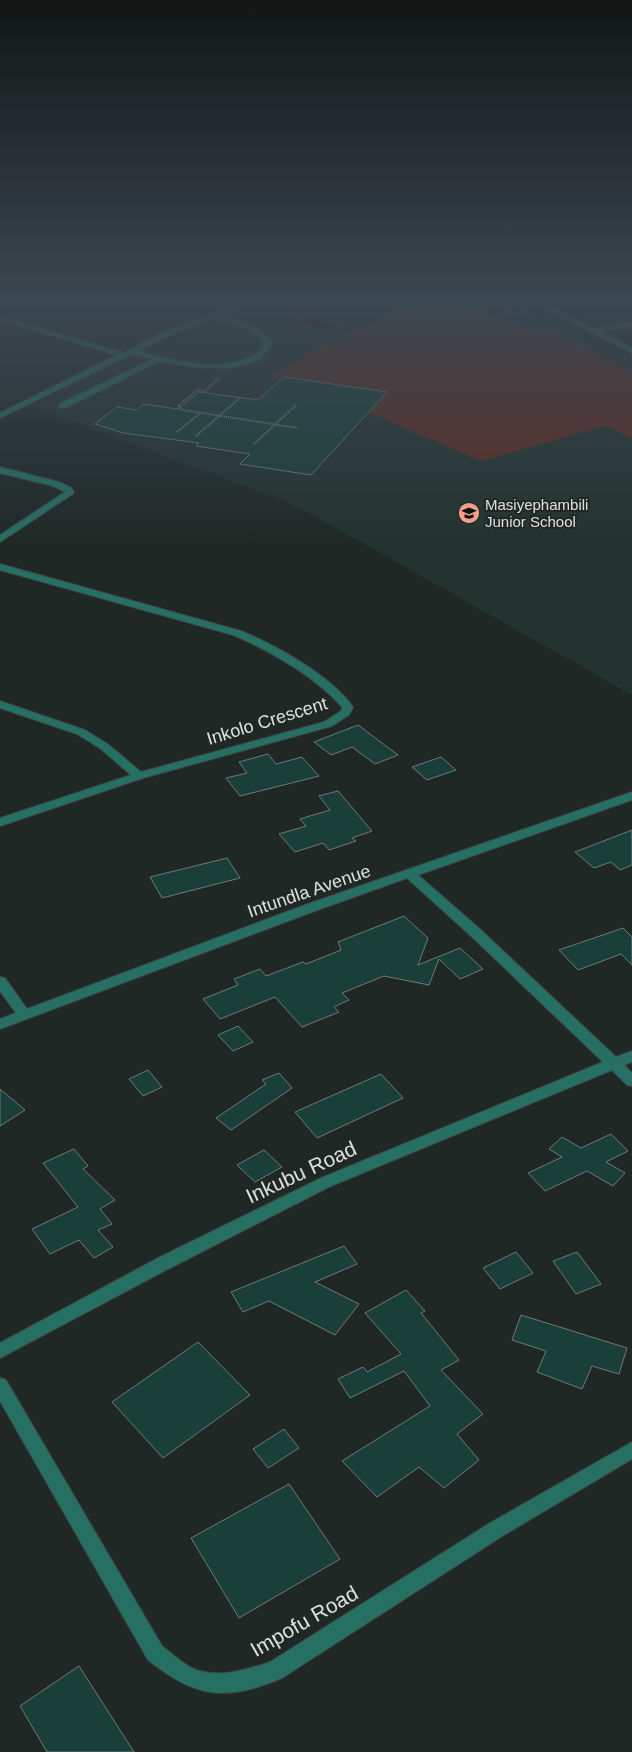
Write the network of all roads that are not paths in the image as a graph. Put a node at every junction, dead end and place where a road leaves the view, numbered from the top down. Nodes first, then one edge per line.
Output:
1 (66, 383) edge
2 (110, 383) edge
3 (62, 406) dead end
4 (0, 416) edge
5 (0, 470) edge
6 (0, 539) edge
7 (0, 567) edge
8 (0, 704) edge
9 (139, 776) junction
10 (632, 796) edge
11 (0, 822) edge
12 (410, 874) junction
13 (0, 981) edge
14 (24, 1014) junction
15 (0, 1024) edge
16 (632, 1056) edge
17 (615, 1063) junction
18 (632, 1081) edge
19 (0, 1351) edge
20 (0, 1385) edge
21 (632, 1450) edge

1 - 4 street
2 - 3 street
5 - 6 street
7 - 9 street, Inkolo Crescent
8 - 9 street
9 - 11 street, Inkolo Crescent
10 - 12 street, Intundla Avenue
12 - 14 street, Intundla Avenue
12 - 17 street
13 - 14 street
14 - 15 street, Intundla Avenue
16 - 17 street, Inkubu Road
17 - 18 street
17 - 19 street, Inkubu Road
20 - 21 street, Impofu Road

